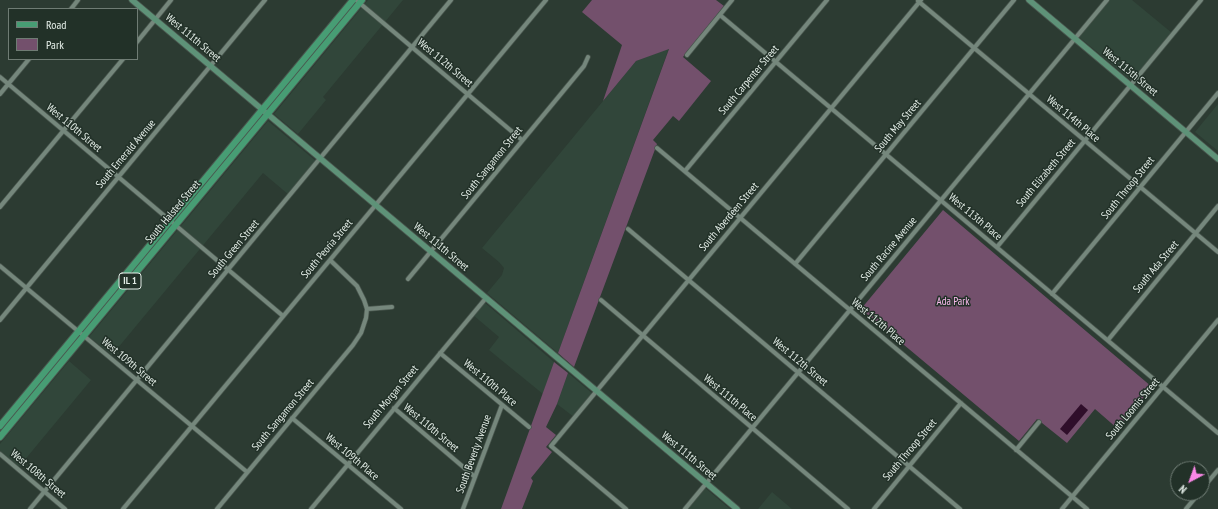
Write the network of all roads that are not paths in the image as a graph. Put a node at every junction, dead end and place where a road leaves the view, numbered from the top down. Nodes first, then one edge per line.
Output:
1 (78, 0) edge
2 (132, 0) edge
3 (172, 0) edge
4 (265, 0) edge
5 (353, 0) edge
6 (451, 0) edge
7 (546, 0) edge
8 (732, 0) edge
9 (827, 0) edge
10 (1014, 0) edge
11 (1029, 0) edge
12 (1107, 0) edge
13 (1201, 0) edge
14 (359, 1) edge
15 (919, 1) edge
16 (72, 8) edge
17 (720, 15) junction
18 (155, 19) junction
19 (1075, 39) junction
20 (138, 41) edge
21 (412, 47) junction
22 (974, 48) junction
23 (687, 55) dead end
24 (588, 57) dead end
25 (28, 60) edge
26 (122, 60) edge
27 (776, 62) junction
28 (210, 66) junction
29 (0, 77) edge
30 (8, 84) junction
31 (1131, 86) junction
32 (1218, 93) edge
33 (0, 94) edge
34 (468, 94) junction
35 (1029, 94) junction
36 (831, 108) junction
37 (262, 109) junction
38 (268, 114) junction
39 (63, 131) junction
40 (1186, 132) junction
41 (522, 140) junction
42 (1085, 141) junction
43 (658, 148) dead end
44 (886, 154) junction
45 (320, 158) junction
46 (1218, 159) edge
47 (685, 171) junction
48 (118, 177) junction
49 (1140, 187) junction
50 (941, 200) junction
51 (376, 205) junction
52 (1218, 206) edge
53 (0, 207) edge
54 (740, 218) junction
55 (170, 220) junction
56 (176, 225) junction
57 (628, 229) dead end
58 (1196, 234) junction
59 (997, 247) junction
60 (431, 251) junction
61 (1218, 252) edge
62 (330, 260) junction
63 (795, 264) junction
64 (0, 266) edge
65 (228, 269) junction
66 (408, 279) dead end
67 (688, 280) junction
68 (26, 288) junction
69 (1052, 294) junction
70 (486, 298) junction
71 (600, 300) dead end
72 (392, 307) dead end
73 (367, 309) junction
74 (850, 310) junction
75 (283, 316) junction
76 (0, 320) edge
77 (1218, 320) edge
78 (78, 331) junction
79 (84, 336) junction
80 (642, 336) junction
81 (1108, 340) junction
82 (440, 353) junction
83 (798, 373) junction
84 (137, 380) junction
85 (1163, 386) junction
86 (596, 391) junction
87 (961, 403) junction
88 (502, 405) junction
89 (394, 408) junction
90 (292, 418) junction
91 (1039, 422) dead end
92 (0, 426) edge
93 (192, 426) junction
94 (529, 427) dead end
95 (752, 428) junction
96 (1218, 433) edge
97 (0, 437) edge
98 (1016, 450) junction
99 (0, 454) edge
100 (347, 464) junction
101 (909, 466) junction
102 (1218, 470) edge
103 (247, 472) junction
104 (475, 477) junction
105 (1210, 480) edge
106 (706, 484) junction
107 (45, 492) junction
108 (1072, 496) junction
109 (1192, 501) edge
110 (30, 509) edge
111 (65, 509) edge
112 (123, 509) edge
113 (217, 509) edge
114 (311, 509) edge
115 (401, 509) edge
116 (463, 509) edge
117 (626, 509) edge
118 (686, 509) edge
119 (737, 509) edge
120 (848, 509) edge
121 (874, 509) edge
122 (960, 509) edge
123 (1062, 509) edge
124 (1087, 509) edge
125 (1186, 509) edge

1 - 16 street
2 - 18 main road, West 111th Street
3 - 18 street
4 - 28 street, South Emerald Avenue
5 - 37 main road, South Halsted Street / IL 1
6 - 21 street, South Green Street
7 - 34 street, South Peoria Street
8 - 17 street
9 - 27 street, South Carpenter Street
10 - 22 street, South May Street
11 - 19 main road, West 115th Street
12 - 19 street, South Racine Avenue
13 - 31 street, South Elizabeth Street
14 - 21 street, West 112th Street
14 - 38 main road, South Halsted Street / IL 1
15 - 22 street, West 114th Place
15 - 36 street, South Aberdeen Street
17 - 23 street
17 - 27 street, West 113th Place
18 - 20 street
18 - 28 main road, West 111th Street
19 - 31 main road, West 115th Street
19 - 35 street, South Racine Avenue
21 - 34 street, West 112th Street
21 - 45 street, South Green Street
22 - 35 street, West 114th Place
22 - 44 street, South May Street
24 - 41 street, South Sangamon Street
25 - 30 street
26 - 39 street
27 - 36 street, West 113th Place
27 - 47 street, South Carpenter Street
28 - 37 main road, West 111th Street
28 - 48 street, South Emerald Avenue
29 - 30 street, West 110th Street
30 - 33 street
30 - 39 street, West 110th Street
31 - 40 main road, West 115th Street
31 - 42 street, South Elizabeth Street
32 - 40 street, South Throop Street
34 - 41 street, West 112th Street
34 - 51 street, South Peoria Street
35 - 42 street, West 114th Place
35 - 50 street, South Racine Avenue
36 - 44 street, West 113th Place
36 - 54 street, South Aberdeen Street
37 - 38 main road, West 111th Street
37 - 55 main road, South Halsted Street / IL 1
38 - 45 main road, West 111th Street
38 - 56 main road, South Halsted Street / IL 1
39 - 48 street, West 110th Street
39 - 53 street
40 - 46 main road, West 115th Street
40 - 49 street, South Throop Street
41 - 60 street, South Sangamon Street
42 - 49 street, West 114th Place
42 - 59 street, South Elizabeth Street
43 - 47 street, West 112th Place
44 - 50 street, West 113th Place
44 - 63 street, South May Street
45 - 51 main road, West 111th Street
45 - 65 street, South Green Street
47 - 54 street, West 112th Place
48 - 55 street, West 110th Street
48 - 68 street, South Emerald Avenue
49 - 58 street, West 114th Place
49 - 69 street, South Throop Street
50 - 59 street, West 113th Place
50 - 74 street, South Racine Avenue
51 - 60 main road, West 111th Street
51 - 62 street, South Peoria Street
52 - 58 street, South Ada Street
54 - 63 street, West 112th Place
54 - 67 street, South Aberdeen Street
55 - 56 street, West 110th Street
55 - 78 main road, South Halsted Street / IL 1
56 - 65 street, West 110th Street
56 - 79 main road, South Halsted Street / IL 1
57 - 67 street, West 112th Street
58 - 61 street, West 114th Place
58 - 81 street, South Ada Street
59 - 69 street, West 113th Place
60 - 66 street, South Sangamon Street
60 - 70 main road, West 111th Street
62 - 73 street
62 - 75 street, South Peoria Street
63 - 74 street, West 112th Place
64 - 68 street, West 109th Street
65 - 75 street, West 110th Street
65 - 84 street, South Green Street
67 - 80 street, South Aberdeen Street
67 - 83 street, West 112th Street
68 - 76 street, South Emerald Avenue
68 - 78 street, West 109th Street
69 - 81 street, West 113th Place
70 - 82 street, South Morgan Street
70 - 86 main road, West 111th Street
71 - 80 street, West 111th Place
72 - 73 street
73 - 90 street, South Sangamon Street
74 - 83 street, South Racine Avenue
74 - 87 street, West 112th Place
75 - 93 street, South Peoria Street
77 - 85 street, South Loomis Street
78 - 79 street, West 109th Street
78 - 92 main road, South Halsted Street / IL 1
79 - 84 street, West 109th Street
79 - 97 main road, South Halsted Street / IL 1
80 - 86 street, South Aberdeen Street
80 - 95 street, West 111th Place
81 - 85 street, West 113th Place
82 - 88 street, West 110th Place
82 - 89 street, South Morgan Street
83 - 95 street, South Racine Avenue
83 - 101 street, West 112th Street
84 - 93 street, West 109th Street
84 - 107 street, South Green Street
85 - 96 street, West 113th Place
85 - 108 street, South Loomis Street
86 - 106 main road, West 111th Street
86 - 117 street, South Aberdeen Street
87 - 98 street, West 112th Place
87 - 101 street, South Throop Street
88 - 94 street, West 110th Place
88 - 104 street, South Beverly Avenue
89 - 100 street, South Morgan Street
89 - 104 street, West 110th Street
90 - 100 street, West 109th Place
90 - 103 street, South Sangamon Street
91 - 98 street
93 - 103 street, West 109th Street
93 - 112 street, South Peoria Street
95 - 106 street, South Racine Avenue
95 - 120 street, West 111th Place
98 - 108 street, West 112th Place
99 - 107 street, West 108th Street
100 - 114 street, South Morgan Street
100 - 115 street, West 109th Place
101 - 121 street, South Throop Street
101 - 122 street, West 112th Street
102 - 105 street
103 - 113 street, South Sangamon Street
104 - 116 street, South Beverly Avenue
106 - 118 street, South Racine Avenue
106 - 119 main road, West 111th Street
107 - 110 street, South Green Street
107 - 111 street, West 108th Street
108 - 123 street, South Loomis Street
108 - 124 street, West 112th Place
109 - 125 street

